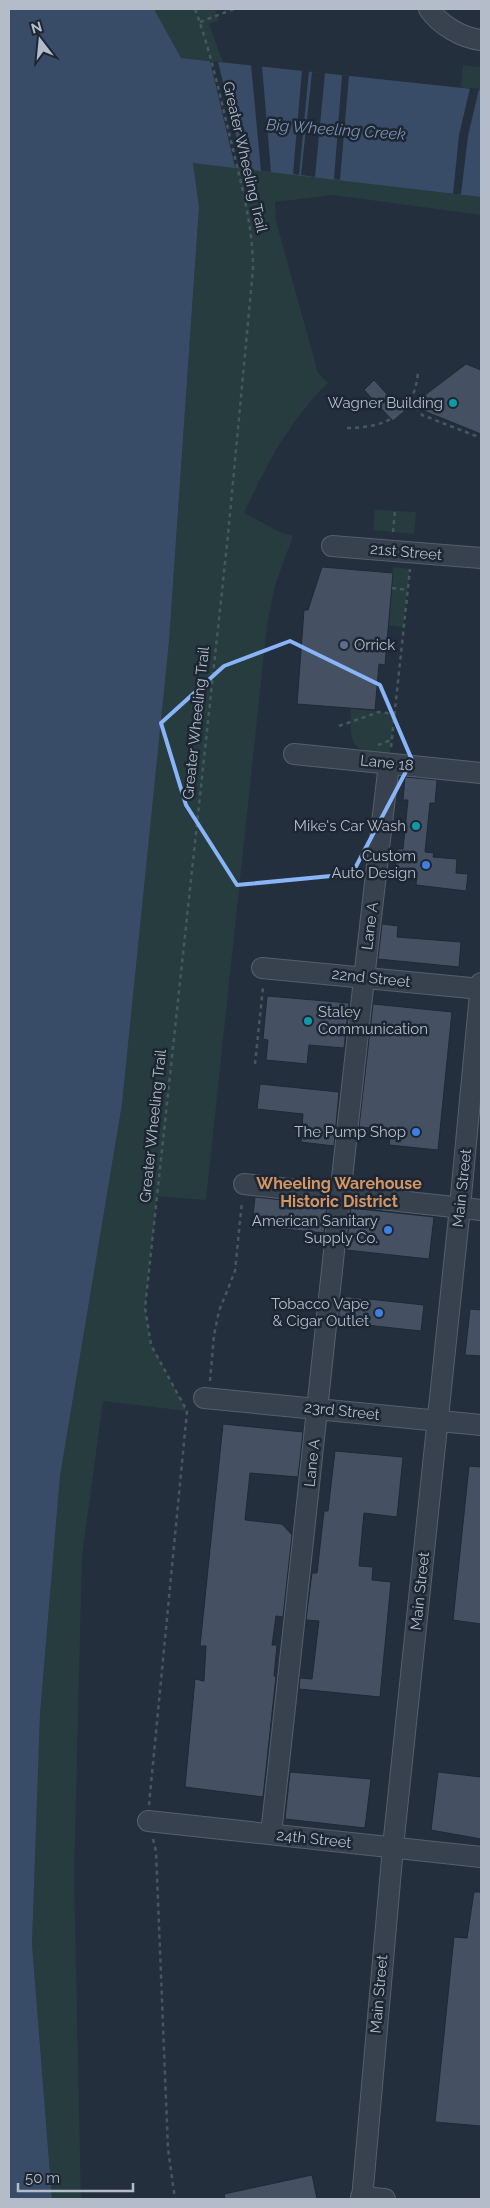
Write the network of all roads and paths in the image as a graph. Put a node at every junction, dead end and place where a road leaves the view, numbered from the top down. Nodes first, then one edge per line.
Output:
1 (195, 9) edge
2 (234, 9) edge
3 (429, 9) edge
4 (200, 22) junction
5 (481, 40) edge
6 (418, 372) dead end
7 (411, 401) junction
8 (456, 424) dead end
9 (347, 428) dead end
10 (454, 428) junction
11 (481, 438) edge
12 (395, 511) dead end
13 (393, 532) dead end
14 (332, 546) dead end
15 (481, 558) edge
16 (410, 569) dead end
17 (392, 588) dead end
18 (407, 590) junction
19 (394, 714) junction
20 (338, 726) dead end
21 (294, 754) dead end
22 (389, 764) junction
23 (481, 774) edge
24 (262, 977) joint
25 (364, 978) junction
26 (481, 983) edge
27 (481, 989) edge
28 (255, 1064) dead end
29 (244, 1184) joint
30 (340, 1193) junction
31 (460, 1207) junction
32 (481, 1210) edge
33 (206, 1398) joint
34 (318, 1409) junction
35 (187, 1411) dead end
36 (438, 1421) junction
37 (481, 1425) edge
38 (148, 1821) dead end
39 (271, 1834) junction
40 (393, 1847) junction
41 (481, 1857) edge
42 (361, 2198) edge
43 (385, 2199) edge

1 - 4 path, Greater Wheeling Trail
2 - 4 path
3 - 5 street
4 - 35 path, Greater Wheeling Trail
6 - 7 path
7 - 9 path
7 - 10 path
8 - 10 path
10 - 11 path
12 - 13 path
14 - 15 street, 21st Street
16 - 18 path
17 - 18 path
18 - 19 path
19 - 20 path
19 - 22 path
21 - 22 street, Lane 18
22 - 23 street, Lane 18
22 - 25 street, Lane A
24 - 25 street, 22nd Street
24 - 28 path
25 - 27 street, 22nd Street
25 - 30 street, Lane A
26 - 27 street, Main Street
27 - 31 street, Main Street
29 - 30 street
29 - 33 path
30 - 31 street
30 - 34 street, Lane A
31 - 32 street
31 - 36 street, Main Street
33 - 34 street, 23rd Street
34 - 36 street, 23rd Street
34 - 39 street, Lane A
36 - 37 street, 23rd Street
36 - 40 street, Main Street
38 - 39 street, 24th Street
39 - 40 street, 24th Street
40 - 41 street, 24th Street
40 - 42 street, Main Street
42 - 43 street

